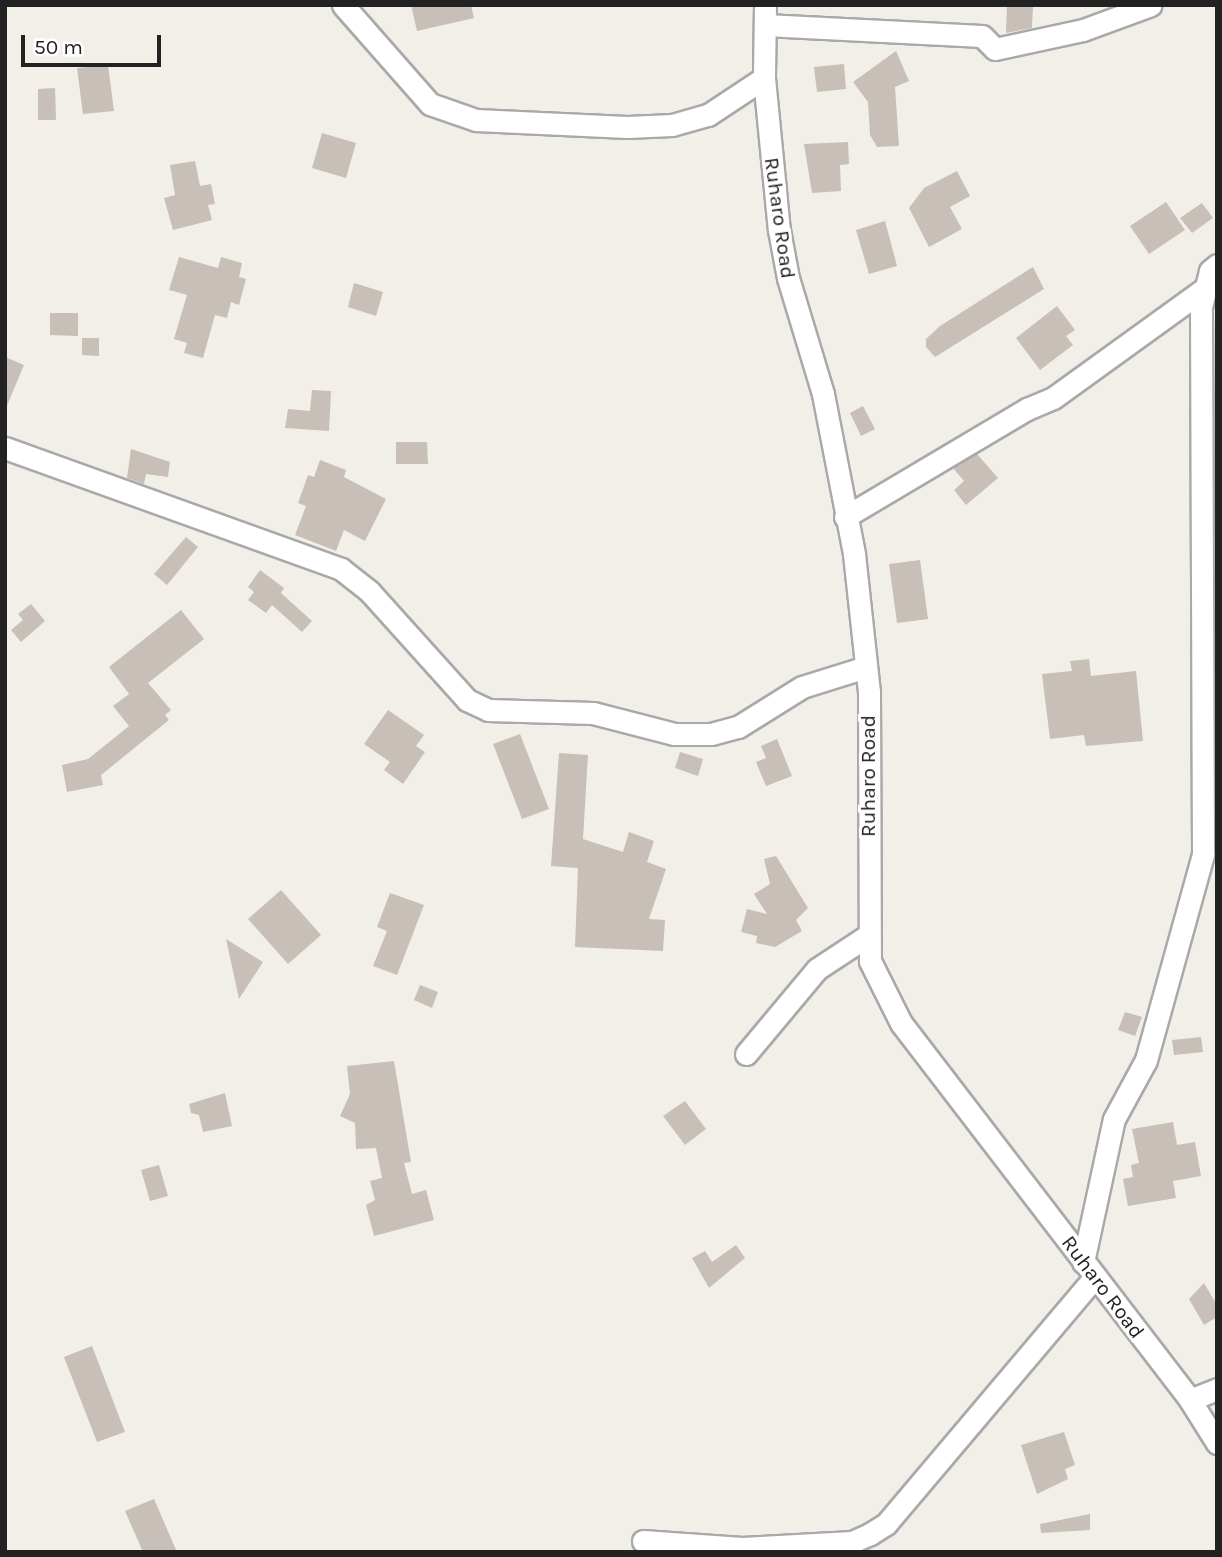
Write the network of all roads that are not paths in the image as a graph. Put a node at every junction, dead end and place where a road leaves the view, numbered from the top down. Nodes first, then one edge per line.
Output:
1 (343, 5) edge
2 (1151, 5) edge
3 (765, 15) edge
4 (764, 78) junction
5 (1217, 265) edge
6 (1204, 289) junction
7 (5, 448) edge
8 (845, 517) junction
9 (1208, 602) edge
10 (866, 667) junction
11 (867, 936) junction
12 (746, 1054) dead end
13 (1089, 1269) junction
14 (1217, 1389) edge
15 (1190, 1400) junction
16 (1217, 1443) edge
17 (643, 1541) dead end

1 - 4 street
2 - 3 street
3 - 4 street, Ruharo Road
4 - 8 street, Ruharo Road
5 - 6 street
6 - 8 street
6 - 9 street
7 - 10 street
8 - 10 street, Ruharo Road
9 - 13 street
10 - 11 street, Ruharo Road
11 - 12 street
11 - 13 street, Ruharo Road
13 - 15 street, Ruharo Road
13 - 17 street
14 - 15 street
15 - 16 street, Ruharo Road

